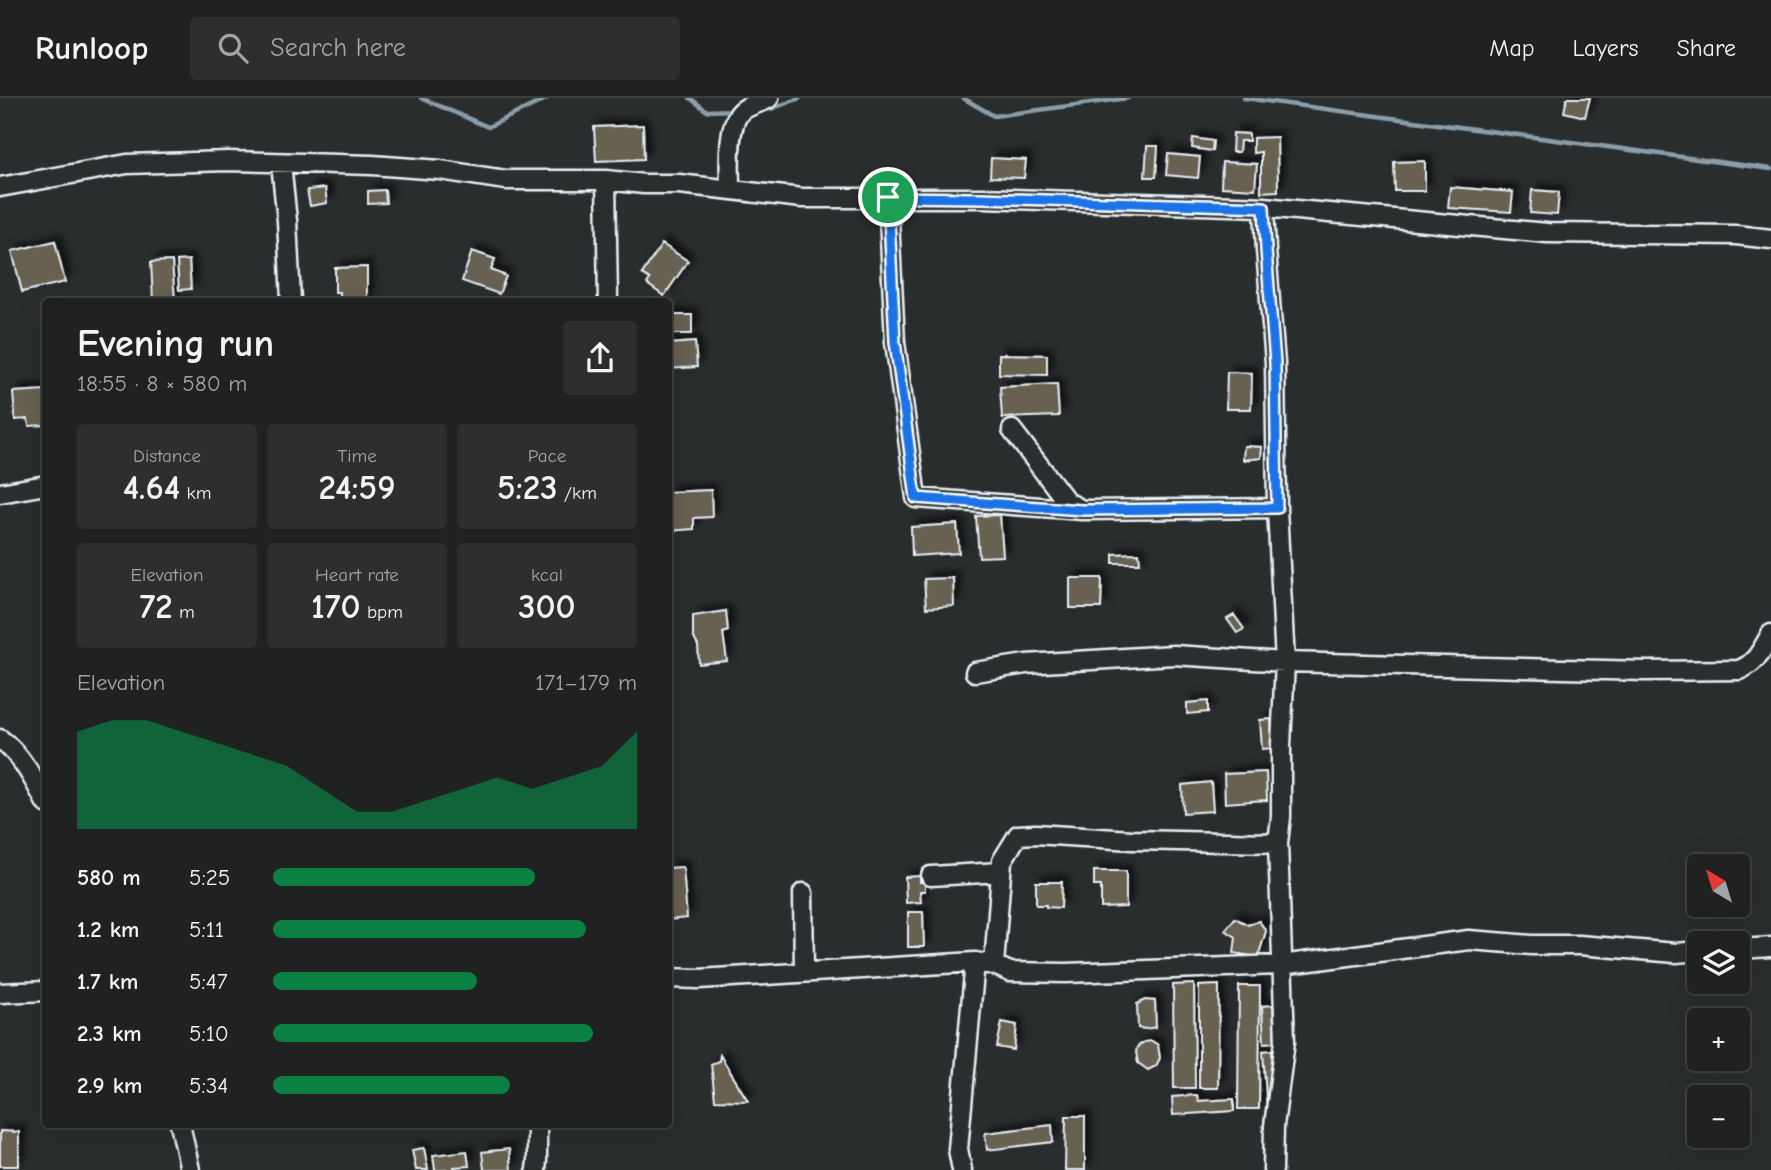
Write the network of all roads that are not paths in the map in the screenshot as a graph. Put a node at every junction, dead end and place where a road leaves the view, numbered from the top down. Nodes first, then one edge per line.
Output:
1 (769, 98) edge
2 (281, 163) junction
3 (606, 180) junction
4 (0, 187) edge
5 (730, 190) junction
6 (888, 197) junction
7 (1264, 207) junction
8 (1771, 239) edge
9 (291, 298) edge
10 (608, 298) edge
11 (1012, 430) dead end
12 (42, 486) edge
13 (0, 493) edge
14 (1277, 508) junction
15 (1082, 510) junction
16 (1771, 634) edge
17 (1285, 662) junction
18 (975, 672) dead end
19 (0, 739) edge
20 (42, 795) edge
21 (1278, 843) junction
22 (1001, 872) junction
23 (931, 876) dead end
24 (803, 893) dead end
25 (1771, 947) edge
26 (1750, 948) edge
27 (1687, 952) edge
28 (975, 962) junction
29 (994, 965) junction
30 (1281, 965) junction
31 (804, 972) junction
32 (672, 978) edge
33 (42, 991) edge
34 (0, 993) edge
35 (181, 1128) edge
36 (537, 1128) edge
37 (190, 1170) edge
38 (536, 1170) edge
39 (962, 1170) edge
40 (1273, 1170) edge

1 - 5 street
2 - 3 street
2 - 4 street
2 - 9 street
3 - 5 street
3 - 10 street
5 - 6 street
6 - 7 street
6 - 15 street
7 - 8 street
7 - 14 street
11 - 15 street
12 - 13 street
14 - 15 street
14 - 17 street
16 - 17 street
17 - 18 street
17 - 21 street
19 - 20 street
21 - 22 street
21 - 30 street
22 - 23 street
22 - 29 street
24 - 31 street
25 - 26 street
27 - 30 street
28 - 29 street
28 - 31 street
28 - 39 street
29 - 30 street
30 - 40 street
31 - 32 street
33 - 34 street
35 - 37 street
36 - 38 street

